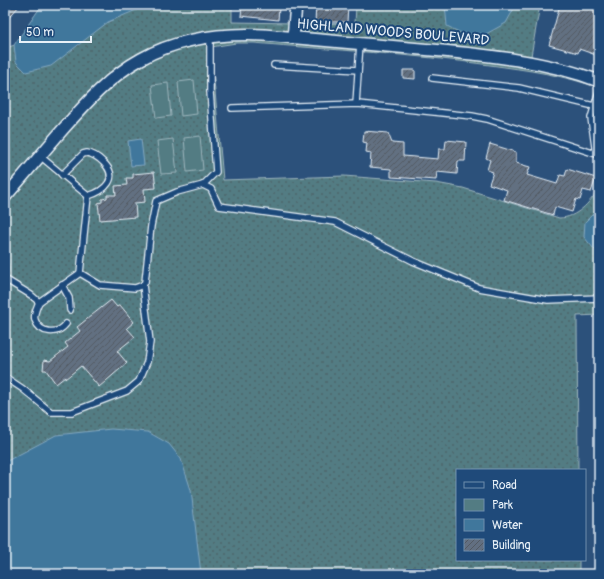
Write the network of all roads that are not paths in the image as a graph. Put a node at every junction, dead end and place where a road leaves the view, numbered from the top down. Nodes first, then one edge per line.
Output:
1 (296, 5) edge
2 (210, 36) junction
3 (293, 38) junction
4 (360, 43) junction
5 (274, 65) dead end
6 (358, 70) junction
7 (432, 78) dead end
8 (599, 81) edge
9 (599, 91) edge
10 (356, 104) junction
11 (594, 106) junction
12 (232, 108) dead end
13 (40, 156) junction
14 (62, 175) junction
15 (202, 185) junction
16 (88, 196) junction
17 (5, 197) edge
18 (5, 266) edge
19 (5, 270) edge
20 (80, 273) junction
21 (5, 279) edge
22 (62, 285) junction
23 (143, 286) junction
24 (599, 298) edge
25 (39, 302) junction
26 (70, 310) dead end
27 (66, 324) dead end
28 (5, 377) edge

1 - 3 street
2 - 3 street, HIGHLAND WOODS BOULEVARD
2 - 13 street, HIGHLAND WOODS BOULEVARD
2 - 15 lane
3 - 4 street, HIGHLAND WOODS BOULEVARD
4 - 6 lane
4 - 8 street, HIGHLAND WOODS BOULEVARD
5 - 6 lane
6 - 10 lane
7 - 11 lane
9 - 11 lane
10 - 11 lane
10 - 12 lane
13 - 14 lane
13 - 17 street, HIGHLAND WOODS BOULEVARD
14 - 16 lane
14 - 16 lane
15 - 23 lane
15 - 24 lane
16 - 20 lane
18 - 19 lane
20 - 22 lane
20 - 23 lane
21 - 25 lane
22 - 25 lane
22 - 26 lane
23 - 28 lane
25 - 27 lane

